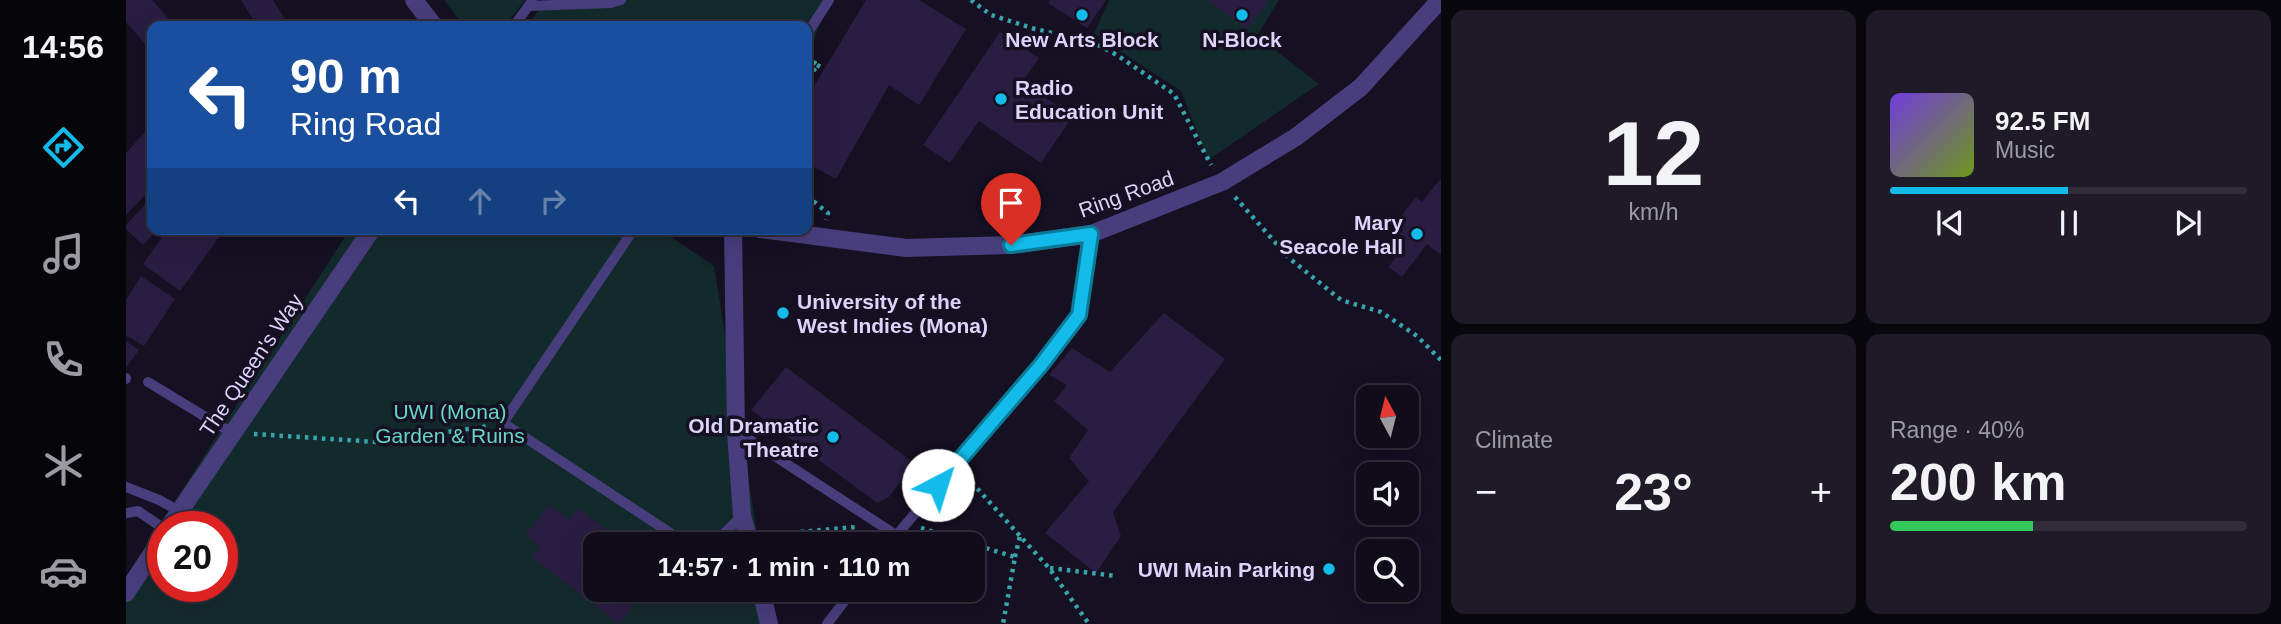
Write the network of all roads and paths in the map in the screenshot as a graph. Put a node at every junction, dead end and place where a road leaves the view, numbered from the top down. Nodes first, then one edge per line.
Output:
1 (414, 0) edge
2 (621, 0) edge
3 (829, 0) edge
4 (971, 0) edge
5 (1440, 0) edge
6 (531, 3) edge
7 (430, 21) edge
8 (517, 21) edge
9 (812, 26) edge
10 (812, 60) edge
11 (817, 65) junction
12 (824, 69) dead end
13 (812, 73) edge
14 (1211, 166) dead end
15 (1235, 196) dead end
16 (812, 200) edge
17 (826, 221) dead end
18 (1091, 234) junction
19 (368, 235) edge
20 (630, 235) edge
21 (733, 235) edge
22 (806, 235) edge
23 (1441, 360) edge
24 (148, 382) dead end
25 (503, 424) junction
26 (736, 431) junction
27 (232, 433) junction
28 (956, 465) junction
29 (126, 487) edge
30 (179, 511) joint
31 (126, 513) edge
32 (863, 513) junction
33 (742, 516) junction
34 (147, 517) edge
35 (904, 526) junction
36 (669, 532) edge
37 (725, 532) edge
38 (746, 532) edge
39 (800, 532) edge
40 (892, 532) edge
41 (899, 532) edge
42 (1020, 536) junction
43 (1015, 557) junction
44 (147, 561) edge
45 (1049, 568) junction
46 (1116, 576) dead end
47 (126, 593) edge
48 (764, 602) edge
49 (844, 602) edge
50 (769, 624) edge
51 (827, 624) edge
52 (1003, 624) edge
53 (1089, 624) edge

1 - 7 street
2 - 6 lane
3 - 9 lane
4 - 14 path
5 - 18 street, Ring Road
6 - 8 lane
10 - 11 path
11 - 12 path
11 - 13 path
15 - 23 path
16 - 17 path
18 - 22 street, Ring Road
18 - 28 lane
19 - 27 street, The Queen's Way
20 - 25 lane
21 - 26 street
24 - 27 lane
25 - 27 path
25 - 36 lane
26 - 32 lane
26 - 33 street
27 - 30 street, The Queen's Way
28 - 35 lane
28 - 42 path
29 - 30 lane
31 - 34 lane
32 - 39 path
32 - 40 lane
33 - 37 lane
33 - 38 street
35 - 41 lane
35 - 43 path
42 - 43 path
42 - 45 path
43 - 52 path
44 - 47 street
45 - 46 path
45 - 53 path
48 - 50 street
49 - 51 lane

